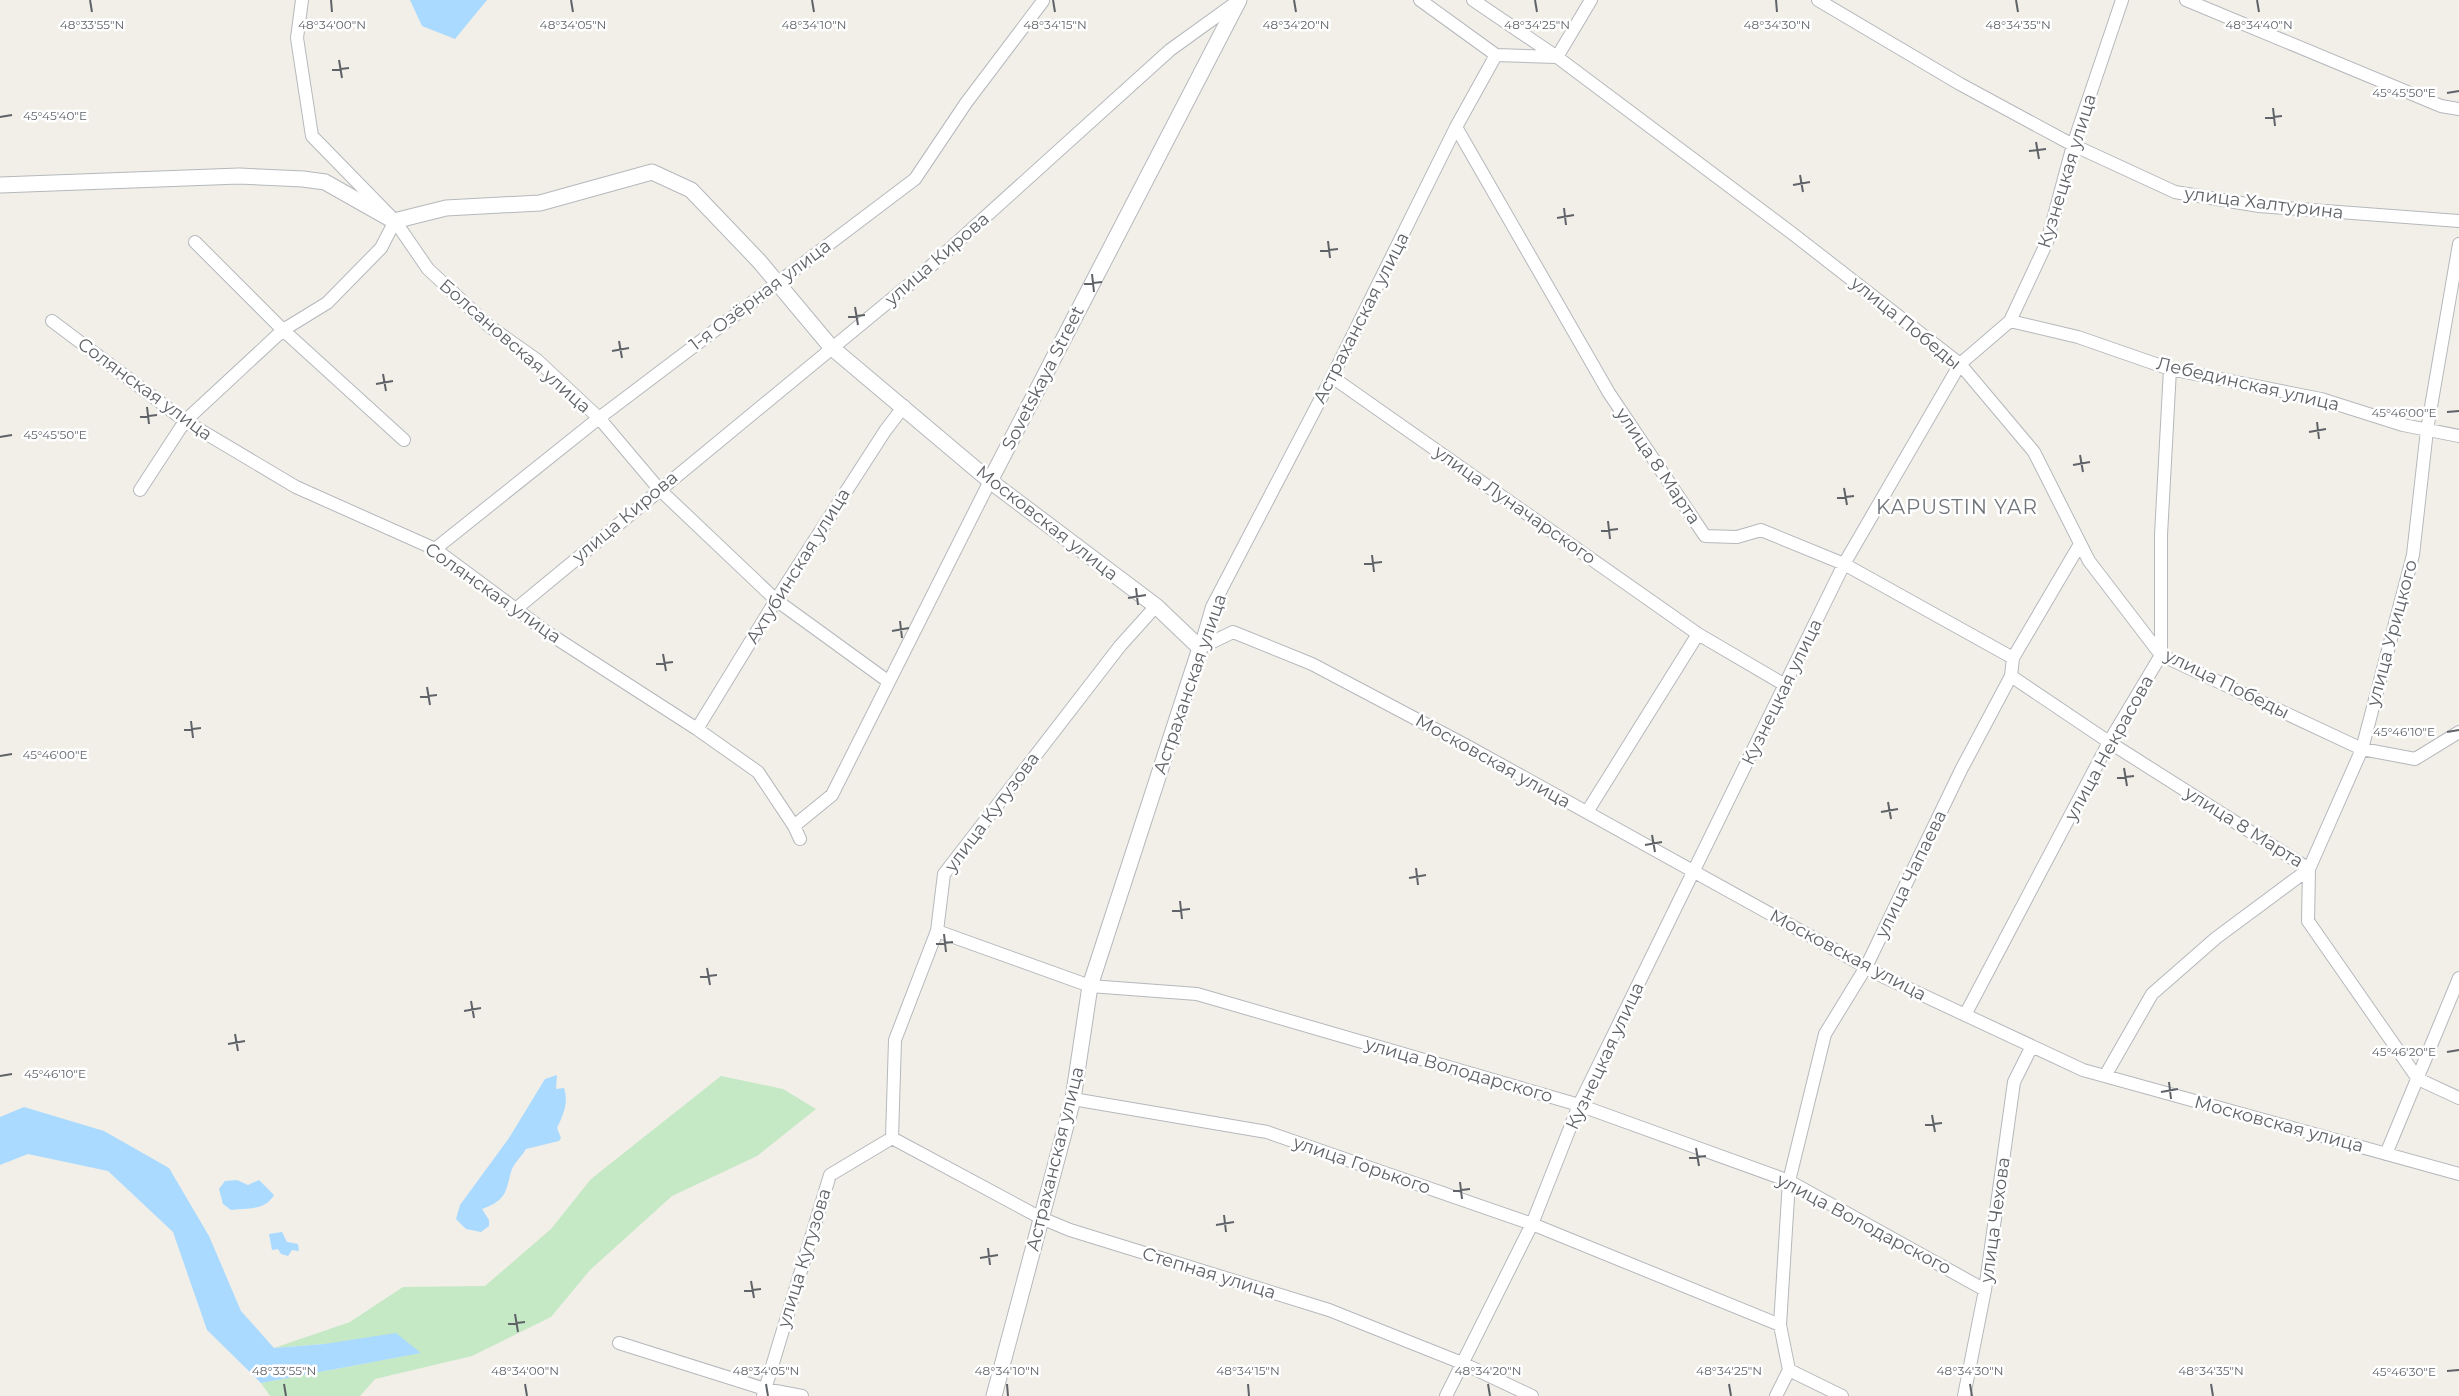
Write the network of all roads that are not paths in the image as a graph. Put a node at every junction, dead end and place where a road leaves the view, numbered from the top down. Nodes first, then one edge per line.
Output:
1 (302, 0) edge
2 (1420, 0) edge
3 (1473, 0) edge
4 (1591, 0) edge
5 (1818, 0) edge
6 (2122, 0) edge
7 (2186, 0) edge
8 (1043, 1) edge
9 (1238, 1) edge
10 (1496, 54) junction
11 (1557, 57) junction
12 (2459, 109) edge
13 (1456, 127) junction
14 (2074, 145) junction
15 (0, 185) edge
16 (395, 221) junction
17 (2459, 221) edge
18 (195, 242) dead end
19 (2459, 244) edge
20 (777, 282) junction
21 (52, 321) dead end
22 (2010, 321) junction
23 (283, 330) junction
24 (831, 347) junction
25 (1960, 364) junction
26 (2170, 369) junction
27 (1332, 377) junction
28 (904, 406) junction
29 (598, 418) junction
30 (184, 421) junction
31 (2427, 430) junction
32 (2459, 436) edge
33 (404, 440) dead end
34 (990, 480) junction
35 (659, 489) junction
36 (140, 490) dead end
37 (2080, 544) junction
38 (435, 549) junction
39 (1844, 564) junction
40 (776, 600) junction
41 (1156, 606) junction
42 (516, 608) junction
43 (1698, 634) junction
44 (1200, 648) junction
45 (2161, 656) junction
46 (2013, 658) junction
47 (2011, 676) junction
48 (889, 682) junction
49 (1785, 686) junction
50 (697, 729) junction
51 (2458, 730) edge
52 (2110, 742) junction
53 (2362, 749) junction
54 (1587, 812) junction
55 (794, 826) junction
56 (800, 840) dead end
57 (2309, 869) junction
58 (1694, 872) junction
59 (937, 931) junction
60 (1866, 967) junction
61 (2459, 978) edge
62 (1090, 986) junction
63 (1965, 1015) junction
64 (2032, 1046) junction
65 (2105, 1076) junction
66 (2418, 1079) junction
67 (2459, 1098) edge
68 (1073, 1100) junction
69 (1579, 1105) junction
70 (892, 1138) junction
71 (2386, 1154) junction
72 (2459, 1174) edge
73 (1790, 1181) junction
74 (1041, 1218) junction
75 (1532, 1224) junction
76 (1984, 1290) junction
77 (1780, 1325) junction
78 (619, 1343) dead end
79 (1462, 1363) junction
80 (1789, 1370) junction
81 (764, 1393) edge
82 (802, 1396) edge
83 (994, 1396) edge
84 (1446, 1396) edge
85 (1532, 1396) edge
86 (1776, 1396) edge
87 (1842, 1396) edge
88 (1964, 1396) edge

1 - 16 street, Болсановская улица
2 - 10 street
3 - 11 street, улица Победы
4 - 11 street
5 - 14 street, улица Халтурина
6 - 14 street, Кузнецкая улица
7 - 12 street
8 - 20 street, 1-я Озёрная улица
9 - 24 street, улица Кирова
9 - 34 street, Sovetskaya Street
10 - 11 street
10 - 13 street, Астраханская улица
11 - 25 street, улица Победы
13 - 27 street, Астраханская улица
13 - 39 street, улица 8 Марта
14 - 17 street, улица Халтурина
14 - 22 street, Кузнецкая улица
15 - 16 street
16 - 20 street, Московская улица
16 - 23 street
16 - 29 street, Болсановская улица
18 - 23 street
19 - 31 street, улица Урицкого
20 - 24 street, Московская улица
20 - 29 street, 1-я Озёрная улица
21 - 30 street, Солянская улица
22 - 25 street, Кузнецкая улица
22 - 26 street, Лебединская улица
23 - 30 street
23 - 33 street
24 - 28 street, Московская улица
24 - 35 street, улица Кирова
25 - 37 street, улица Победы
25 - 39 street, Кузнецкая улица
26 - 31 street, Лебединская улица
26 - 45 street, улица Некрасова
27 - 43 street, улица Луначарского
27 - 44 street, Астраханская улица
28 - 34 street, Московская улица
28 - 40 street, Ахтубинская улица
29 - 35 street, Болсановская улица
29 - 38 street, 1-я Озёрная улица
30 - 36 street
30 - 38 street, Солянская улица
31 - 32 street, Лебединская улица
31 - 53 street, улица Урицкого
34 - 41 street, Московская улица
34 - 48 street, Sovetskaya Street
35 - 40 street, Болсановская улица
35 - 42 street, улица Кирова
37 - 45 street, улица Победы
37 - 46 street, улица Чапаева
38 - 42 street, Солянская улица
39 - 46 street, улица 8 Марта
39 - 49 street, Кузнецкая улица
40 - 48 street, Болсановская улица
40 - 50 street, Ахтубинская улица
41 - 44 street, Московская улица
41 - 59 street, улица Кутузова
42 - 50 street, Солянская улица
43 - 49 street, улица Луначарского
43 - 54 street
44 - 54 street, Московская улица
44 - 62 street, Астраханская улица
45 - 52 street, улица Некрасова
45 - 53 street, улица Победы
46 - 47 street, улица Чапаева
47 - 52 street, улица 8 Марта
47 - 60 street, улица Чапаева
48 - 55 street, Sovetskaya Street
49 - 58 street, Кузнецкая улица
50 - 55 street, Солянская улица
51 - 53 street, улица Победы
52 - 57 street, улица 8 Марта
52 - 63 street, улица Некрасова
53 - 57 street, улица Урицкого
54 - 58 street, Московская улица
55 - 56 street, Солянская улица
57 - 65 street, улица Урицкого
57 - 66 street, улица 8 Марта
58 - 60 street, Московская улица
58 - 69 street, Кузнецкая улица
59 - 62 street, улица Володарского
59 - 70 street, улица Кутузова
60 - 63 street, Московская улица
60 - 73 street, улица Чапаева
61 - 66 street
62 - 68 street, Астраханская улица
62 - 69 street, улица Володарского
63 - 64 street, Московская улица
64 - 65 street, Московская улица
64 - 76 street, улица Чехова
65 - 71 street, Московская улица
66 - 67 street
66 - 71 street
68 - 74 street, Астраханская улица
68 - 75 street, улица Горького
69 - 73 street, улица Володарского
69 - 75 street, Кузнецкая улица
70 - 74 street, Степная улица
70 - 81 street, улица Кутузова
71 - 72 street, Московская улица
73 - 76 street, улица Володарского
73 - 77 street, улица Чапаева
74 - 79 street, Степная улица
74 - 83 street, Астраханская улица
75 - 77 street, улица Горького
75 - 79 street, Кузнецкая улица
76 - 88 street, улица Чехова
77 - 80 street, улица Чапаева
78 - 81 street
79 - 84 street, Кузнецкая улица
79 - 85 street, Степная улица
80 - 86 street
80 - 87 street
81 - 82 street

